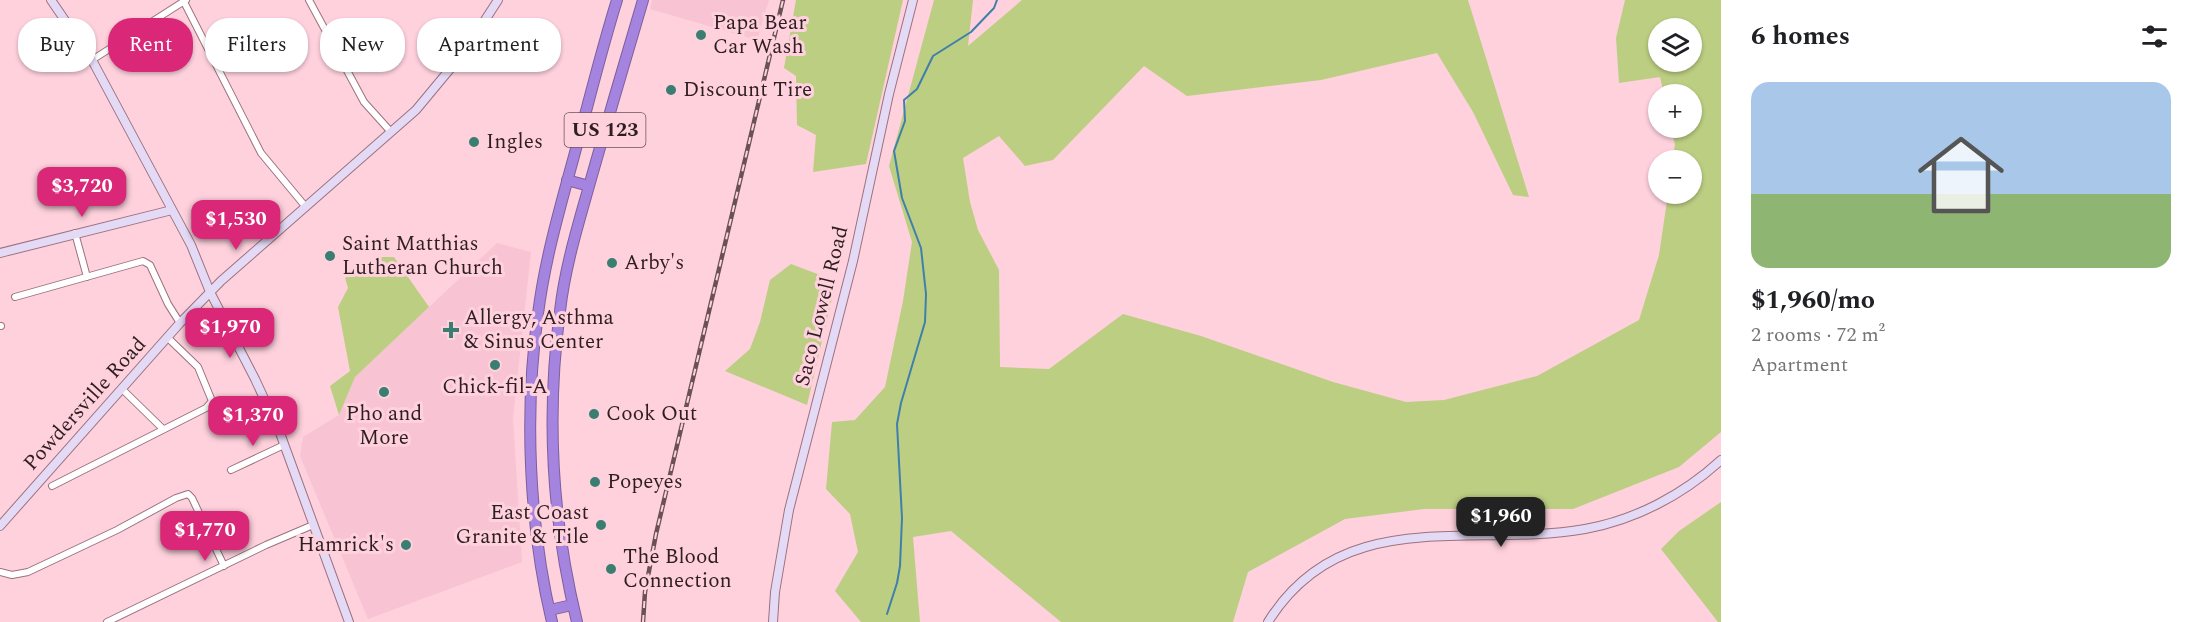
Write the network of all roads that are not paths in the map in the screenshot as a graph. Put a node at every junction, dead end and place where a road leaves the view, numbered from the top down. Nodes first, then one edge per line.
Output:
1 (51, 0) edge
2 (309, 0) edge
3 (498, 0) edge
4 (617, 0) edge
5 (643, 0) edge
6 (913, 0) edge
7 (185, 1) edge
8 (63, 18) edge
9 (96, 57) edge
10 (96, 67) edge
11 (391, 132) junction
12 (567, 180) junction
13 (589, 186) junction
14 (305, 206) junction
15 (172, 210) junction
16 (75, 233) junction
17 (0, 253) edge
18 (87, 277) junction
19 (210, 292) junction
20 (15, 297) dead end
21 (180, 323) junction
22 (168, 338) junction
23 (122, 389) junction
24 (163, 429) junction
25 (284, 446) junction
26 (553, 454) junction
27 (531, 457) junction
28 (1721, 460) edge
29 (231, 470) dead end
30 (52, 486) dead end
31 (313, 525) junction
32 (0, 526) edge
33 (225, 566) junction
34 (0, 572) edge
35 (573, 605) junction
36 (550, 610) junction
37 (107, 622) edge
38 (349, 622) edge
39 (552, 622) edge
40 (576, 622) edge
41 (773, 622) edge
42 (1268, 622) edge

1 - 8 street
2 - 11 street
3 - 11 street, Powdersville Road
4 - 12 highway, US 123
5 - 13 highway, US 123
6 - 41 street, Saco Lowell Road
7 - 9 street
7 - 14 street
10 - 15 street
11 - 14 street, Powdersville Road
12 - 13 highway
12 - 27 highway, US 123
13 - 26 highway, US 123
14 - 19 street, Powdersville Road
15 - 16 street
15 - 19 street
16 - 17 street
16 - 18 street
18 - 20 street
18 - 21 street
19 - 21 street, Powdersville Road
19 - 25 street
21 - 22 street, Powdersville Road
22 - 23 street, Powdersville Road
22 - 24 street
23 - 24 street
23 - 32 street, Powdersville Road
24 - 30 street
25 - 29 street
25 - 31 street
26 - 27 highway
26 - 35 highway, US 123
27 - 36 highway, US 123
28 - 42 street
31 - 33 street
31 - 38 street
33 - 34 street
33 - 37 street
35 - 36 highway
35 - 40 highway, US 123
36 - 39 highway, US 123

